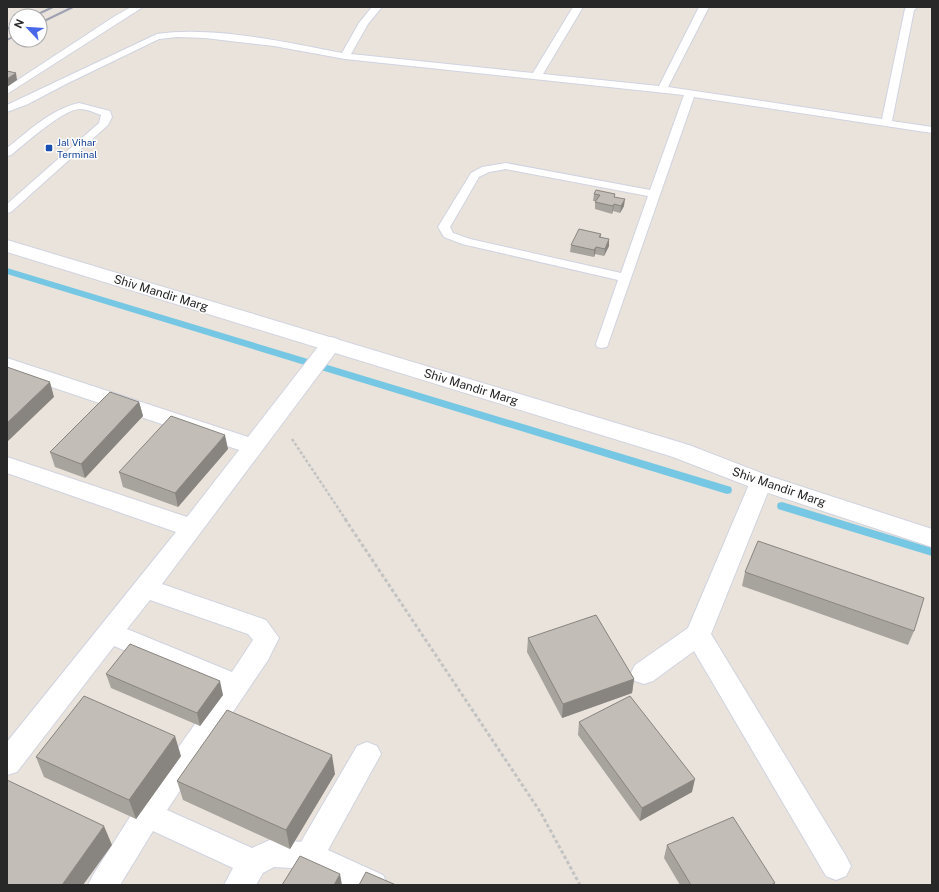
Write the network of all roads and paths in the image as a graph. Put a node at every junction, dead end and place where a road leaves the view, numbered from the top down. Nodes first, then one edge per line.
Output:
1 (138, 7) edge
2 (377, 7) edge
3 (578, 7) edge
4 (704, 7) edge
5 (913, 7) edge
6 (345, 56) junction
7 (537, 75) junction
8 (662, 89) junction
9 (7, 91) edge
10 (690, 93) junction
11 (7, 109) edge
12 (886, 124) junction
13 (932, 130) edge
14 (7, 153) edge
15 (655, 194) junction
16 (7, 210) edge
17 (7, 246) edge
18 (625, 278) junction
19 (602, 344) dead end
20 (321, 357) junction
21 (7, 365) edge
22 (277, 416) junction
23 (253, 447) junction
24 (7, 465) edge
25 (761, 482) junction
26 (192, 528) junction
27 (932, 538) edge
28 (145, 588) junction
29 (109, 633) junction
30 (698, 635) junction
31 (644, 673) dead end
32 (236, 685) junction
33 (367, 754) dead end
34 (9, 757) edge
35 (146, 815) junction
36 (309, 856) junction
37 (836, 866) dead end
38 (246, 874) edge
39 (103, 885) edge
40 (373, 885) edge
41 (580, 885) edge

1 - 9 lane
2 - 6 lane
3 - 7 lane
4 - 8 lane
5 - 12 lane
6 - 7 lane
6 - 11 lane
7 - 8 lane
8 - 10 lane
10 - 12 lane
10 - 15 lane
12 - 13 lane
14 - 16 lane
15 - 18 lane
15 - 18 lane
17 - 20 street, Shiv Mandir Marg
18 - 19 lane
20 - 22 street
20 - 25 street, Shiv Mandir Marg
21 - 23 street
22 - 23 street
22 - 41 path
23 - 26 street
24 - 26 street
25 - 27 street, Shiv Mandir Marg
25 - 30 street
26 - 28 street
28 - 29 street
28 - 32 street
29 - 32 street
29 - 34 street
30 - 31 street
30 - 37 street
32 - 35 street
33 - 36 street
35 - 38 street
35 - 39 street
36 - 38 street
36 - 40 street

